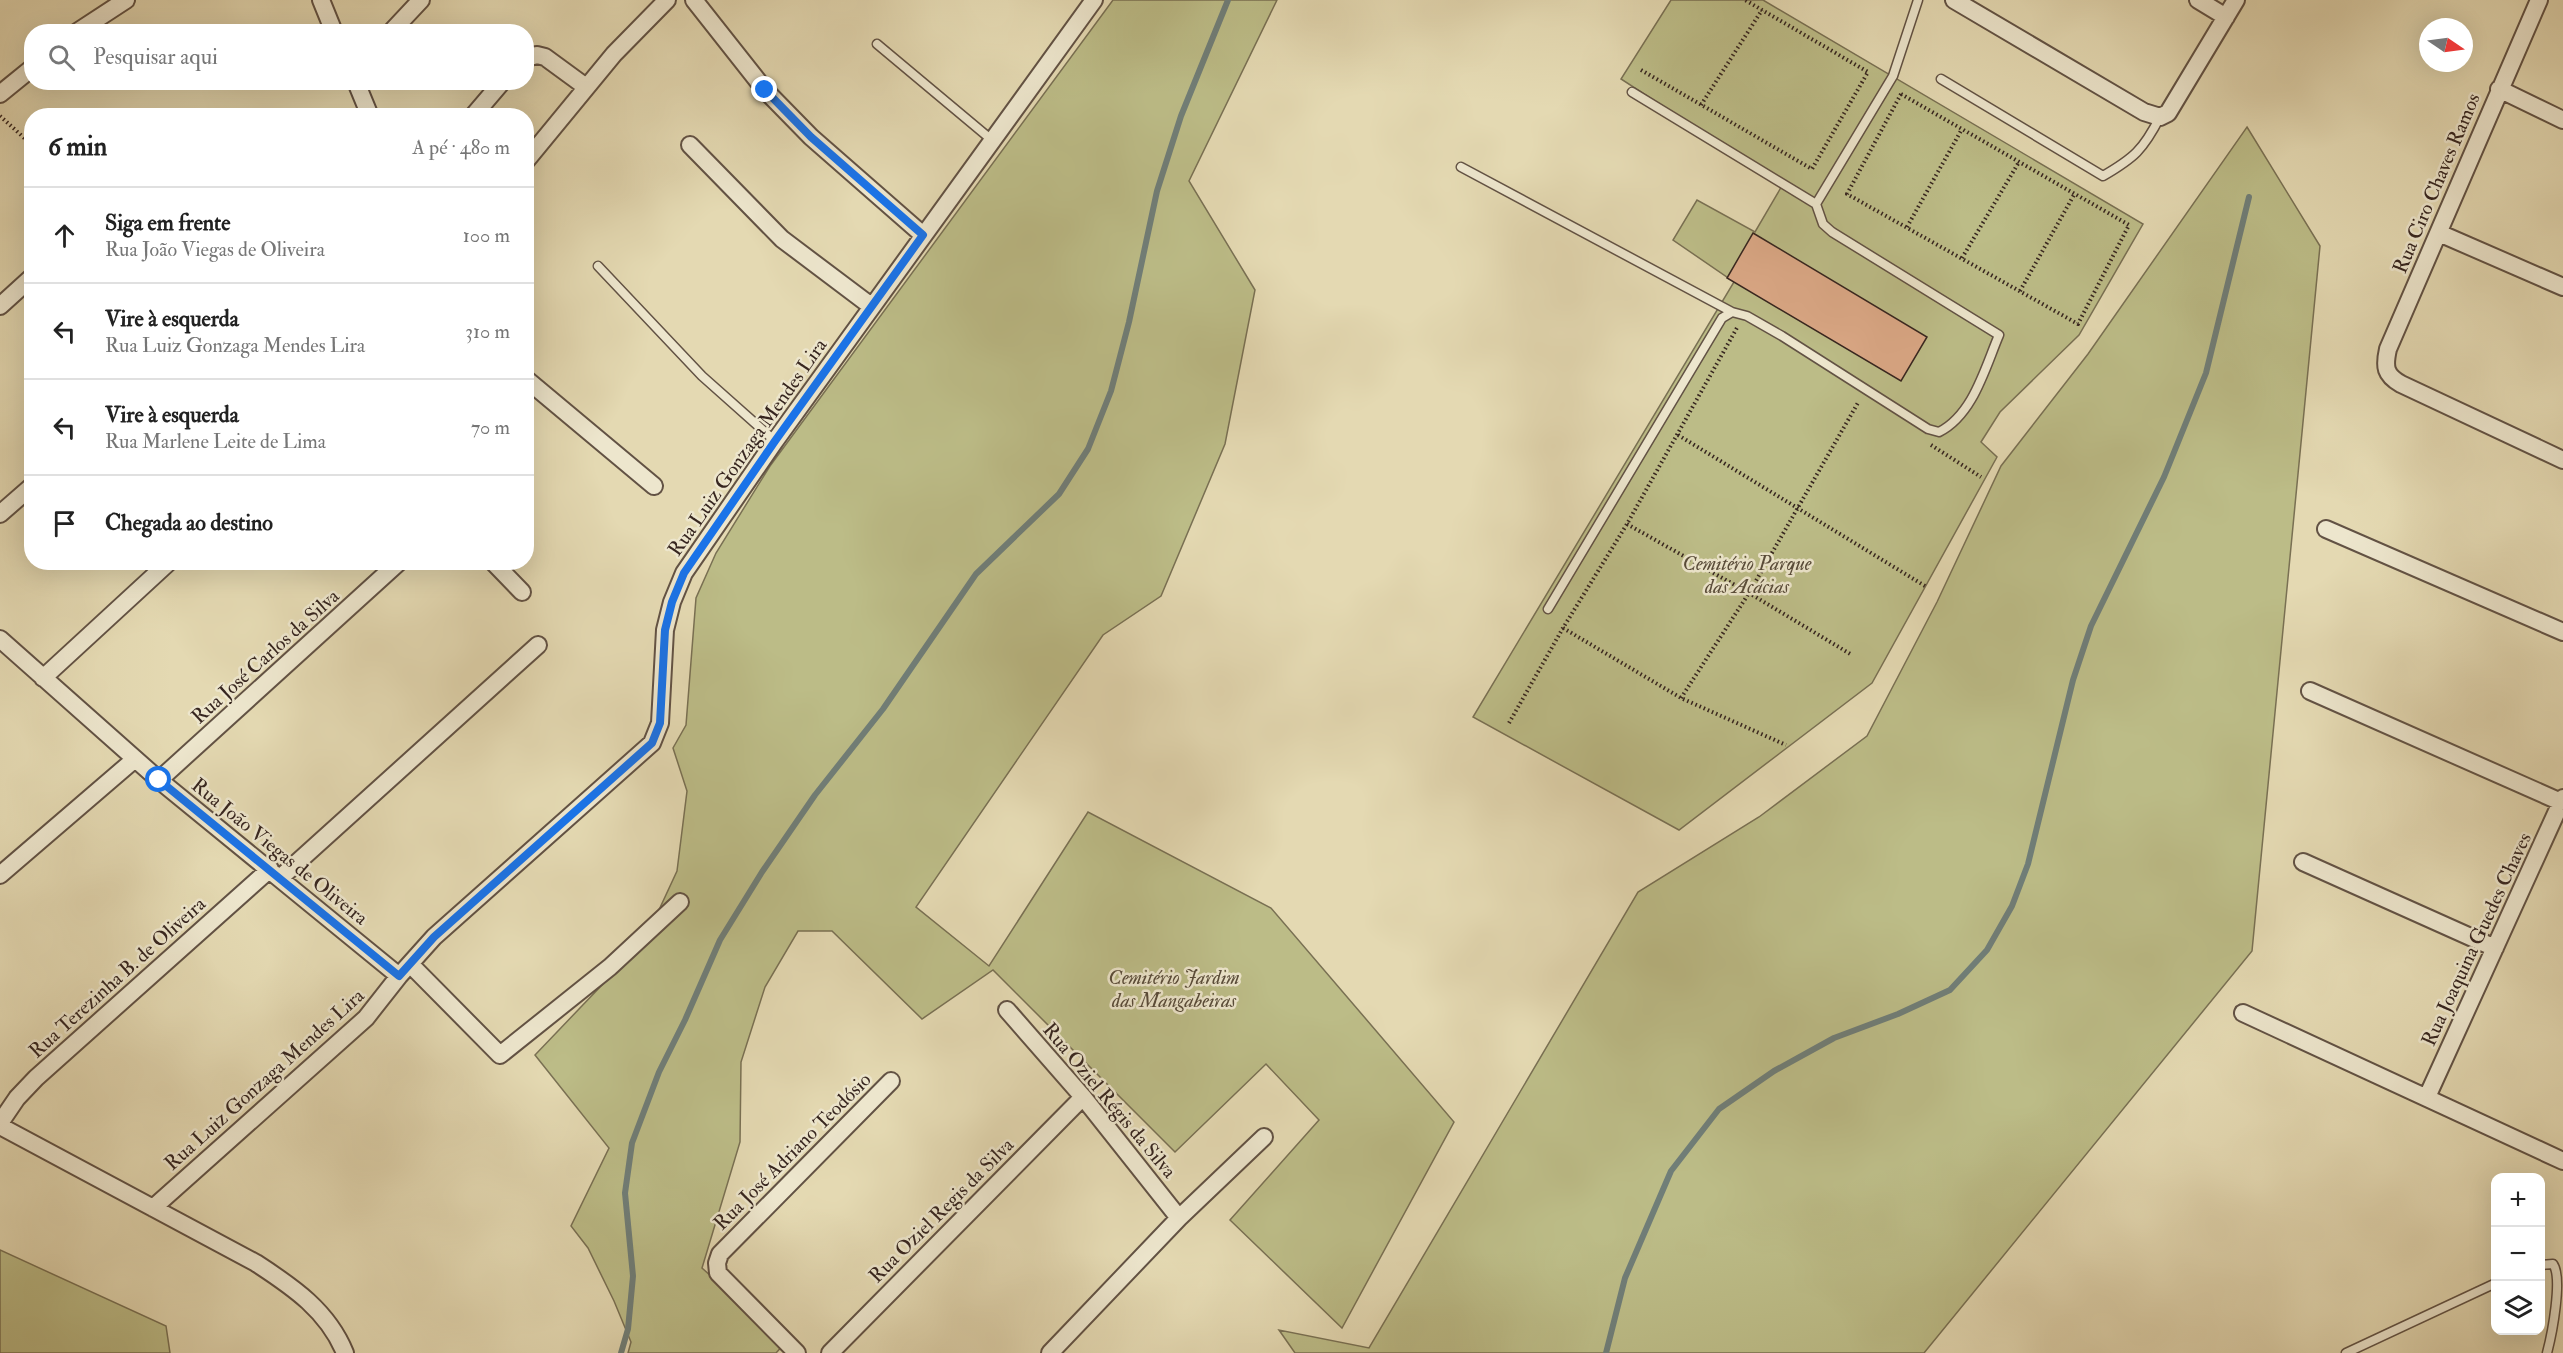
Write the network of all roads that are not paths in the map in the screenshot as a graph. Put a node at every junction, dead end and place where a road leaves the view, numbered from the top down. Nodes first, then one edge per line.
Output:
1 (126, 0) edge
2 (321, 0) edge
3 (421, 0) edge
4 (667, 0) edge
5 (693, 0) edge
6 (1094, 0) edge
7 (1918, 0) edge
8 (1954, 0) edge
9 (2198, 0) edge
10 (2236, 0) edge
11 (2539, 0) edge
12 (2226, 17) junction
13 (89, 24) edge
14 (331, 24) edge
15 (398, 24) edge
16 (877, 44) dead end
17 (534, 57) edge
18 (24, 74) edge
19 (1941, 79) dead end
20 (586, 87) junction
21 (2499, 89) junction
22 (359, 90) edge
23 (495, 90) edge
24 (1632, 92) dead end
25 (0, 94) edge
26 (367, 108) edge
27 (480, 108) edge
28 (2152, 115) junction
29 (2563, 120) edge
30 (993, 141) junction
31 (690, 145) dead end
32 (534, 151) edge
33 (1461, 167) dead end
34 (1816, 204) junction
35 (2439, 233) junction
36 (923, 235) junction
37 (597, 266) dead end
38 (24, 284) edge
39 (2563, 287) edge
40 (0, 306) edge
41 (871, 306) junction
42 (1732, 312) junction
43 (534, 386) edge
44 (775, 441) junction
45 (2563, 460) edge
46 (654, 486) dead end
47 (24, 493) edge
48 (0, 514) edge
49 (2326, 529) dead end
50 (160, 570) edge
51 (390, 570) edge
52 (501, 570) edge
53 (522, 592) dead end
54 (1548, 609) dead end
55 (2563, 632) edge
56 (0, 639) edge
57 (538, 645) dead end
58 (43, 678) junction
59 (2310, 691) dead end
60 (135, 759) junction
61 (159, 780) junction
62 (2562, 800) edge
63 (2558, 823) edge
64 (2302, 862) dead end
65 (275, 874) junction
66 (0, 875) edge
67 (680, 902) dead end
68 (2494, 948) junction
69 (404, 970) junction
70 (1007, 1010) dead end
71 (2243, 1013) dead end
72 (891, 1082) dead end
73 (1083, 1096) junction
74 (2427, 1097) junction
75 (0, 1124) edge
76 (1264, 1137) dead end
77 (2563, 1161) edge
78 (153, 1208) junction
79 (1179, 1218) junction
80 (2545, 1265) edge
81 (2491, 1285) edge
82 (794, 1352) edge
83 (345, 1353) edge
84 (830, 1353) edge
85 (1050, 1353) edge
86 (2346, 1353) edge
87 (2547, 1353) edge

1 - 13 street
2 - 14 street
3 - 15 street
4 - 20 street
5 - 36 street
6 - 30 street, Rua Luiz Gonzaga Mendes Lira
7 - 34 lane
8 - 28 street
9 - 12 street
10 - 12 street
11 - 21 street, Rua Ciro Chaves Ramos
12 - 28 street
16 - 30 lane
17 - 20 street
18 - 25 street
19 - 28 lane
20 - 32 street
21 - 29 street
21 - 35 street, Rua Ciro Chaves Ramos
22 - 26 street
23 - 27 street
24 - 34 lane
30 - 36 street, Rua Luiz Gonzaga Mendes Lira
31 - 41 street
33 - 42 lane
34 - 42 lane
35 - 39 street
35 - 45 street, Rua Ciro Chaves Ramos
36 - 41 street, Rua Luiz Gonzaga Mendes Lira
37 - 44 lane
38 - 40 street
41 - 44 street, Rua Luiz Gonzaga Mendes Lira
42 - 54 lane
43 - 46 street
44 - 69 street, Rua Luiz Gonzaga Mendes Lira
47 - 48 street
49 - 55 street
50 - 58 street
51 - 61 street, Rua José Carlos da Silva
52 - 53 street
56 - 58 street, Rua João Viegas de Oliveira
57 - 65 street, Rua Terezinha B. de Oliveira
58 - 60 street, Rua João Viegas de Oliveira
59 - 62 street
60 - 61 street, Rua João Viegas de Oliveira
60 - 66 street
61 - 65 street, Rua João Viegas de Oliveira
62 - 63 street, Rua Joaquina Guedes Chaves
63 - 68 street, Rua Joaquina Guedes Chaves
64 - 68 street
65 - 69 street, Rua João Viegas de Oliveira
65 - 75 street, Rua Terezinha B. de Oliveira
67 - 69 street, Rua João Viegas de Oliveira
68 - 74 street, Rua Joaquina Guedes Chaves
69 - 78 street, Rua Luiz Gonzaga Mendes Lira
70 - 73 street, Rua Oziel Régis da Silva
71 - 74 street
72 - 82 street, Rua José Adriano Teodósio
73 - 79 street, Rua Oziel Régis da Silva
73 - 84 street, Rua Oziel Regis da Silva
74 - 77 street
75 - 78 street
76 - 79 street
78 - 83 street
79 - 85 street
80 - 87 lane
81 - 86 lane

